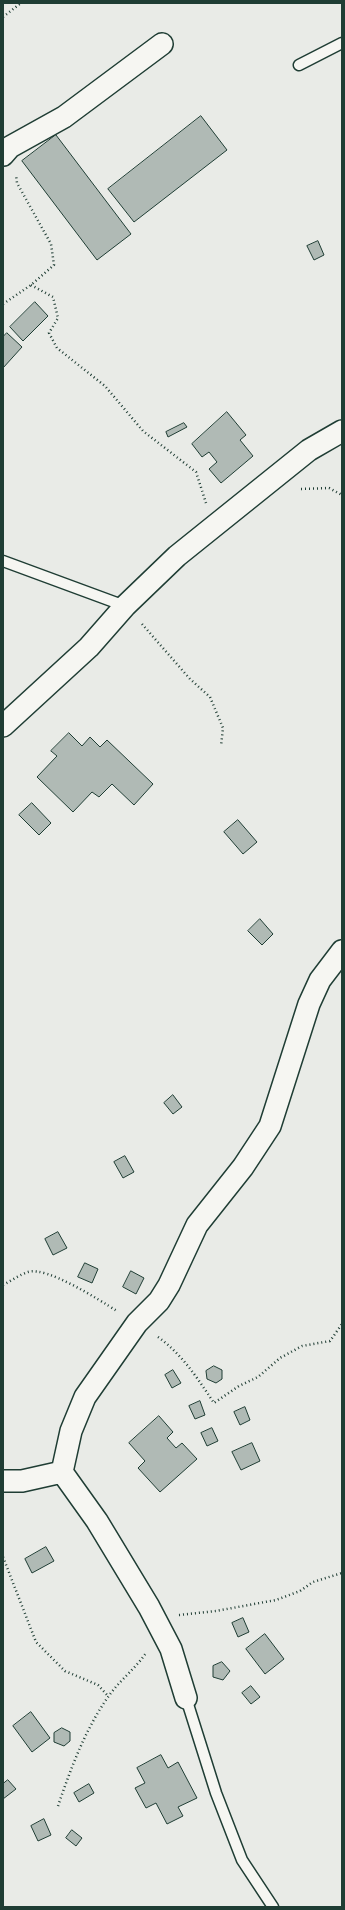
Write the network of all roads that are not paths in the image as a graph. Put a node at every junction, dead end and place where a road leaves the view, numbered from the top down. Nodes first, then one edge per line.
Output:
1 (342, 43) edge
2 (162, 44) dead end
3 (299, 65) dead end
4 (6, 151) edge
5 (342, 431) edge
6 (3, 561) edge
7 (125, 606) junction
8 (3, 726) edge
9 (342, 951) edge
10 (62, 1472) junction
11 (3, 1481) edge
12 (186, 1698) joint
13 (273, 1907) edge

1 - 3 lane
2 - 4 street
5 - 7 street
6 - 7 lane
7 - 8 street
9 - 10 street
10 - 11 street
10 - 12 street
12 - 13 lane

